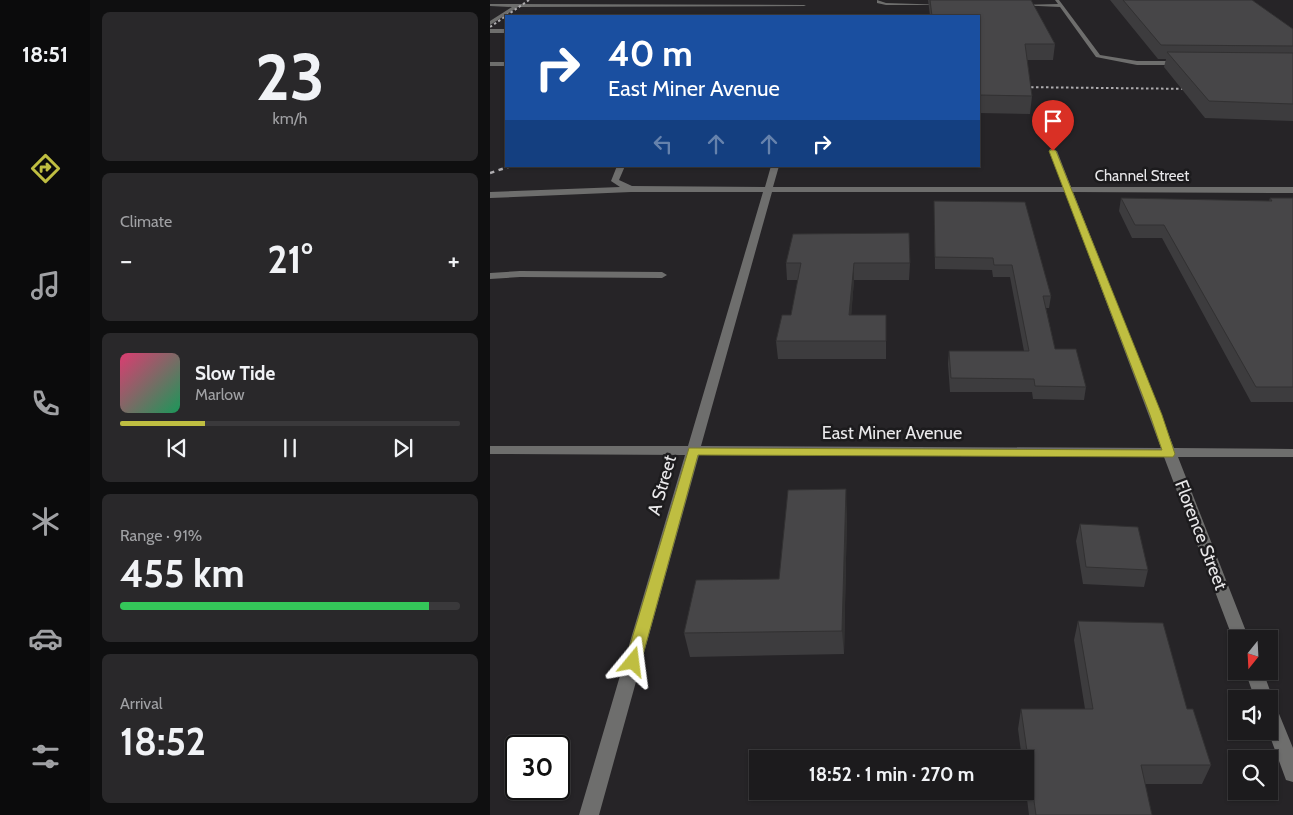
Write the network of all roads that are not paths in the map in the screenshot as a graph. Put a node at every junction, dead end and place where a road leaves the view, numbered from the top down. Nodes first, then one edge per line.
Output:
1 (534, 0) edge
2 (879, 0) edge
3 (1057, 0) edge
4 (526, 3) edge
5 (490, 5) edge
6 (517, 5) junction
7 (804, 5) edge
8 (954, 5) edge
9 (1012, 5) edge
10 (1061, 6) junction
11 (512, 15) edge
12 (505, 21) edge
13 (490, 23) edge
14 (490, 31) edge
15 (505, 31) edge
16 (1186, 63) edge
17 (490, 64) edge
18 (505, 64) edge
19 (1053, 151) dead end
20 (621, 167) edge
21 (775, 167) edge
22 (632, 189) junction
23 (769, 189) junction
24 (1067, 190) junction
25 (1293, 190) edge
26 (490, 195) edge
27 (662, 275) dead end
28 (490, 276) edge
29 (490, 450) edge
30 (693, 451) junction
31 (1293, 453) edge
32 (1169, 454) junction
33 (1237, 630) edge
34 (1278, 734) edge
35 (1293, 773) edge
36 (589, 815) edge

1 - 4 street
2 - 8 street
3 - 10 street
4 - 6 street
4 - 7 street
4 - 11 street
5 - 6 street
6 - 13 street
9 - 10 street
10 - 16 street
12 - 14 street
14 - 15 street
17 - 18 street
19 - 24 street, Florence Street
20 - 22 street
21 - 23 street, A Street
22 - 23 street, Channel Street
22 - 26 street, Channel Street
23 - 24 street, Channel Street
23 - 30 street, A Street
24 - 25 street, Channel Street
24 - 32 street, Florence Street
27 - 28 street
29 - 30 street, East Miner Avenue
30 - 32 street, East Miner Avenue
30 - 36 street, A Street
31 - 32 street, East Miner Avenue
32 - 33 street, Florence Street
34 - 35 street

